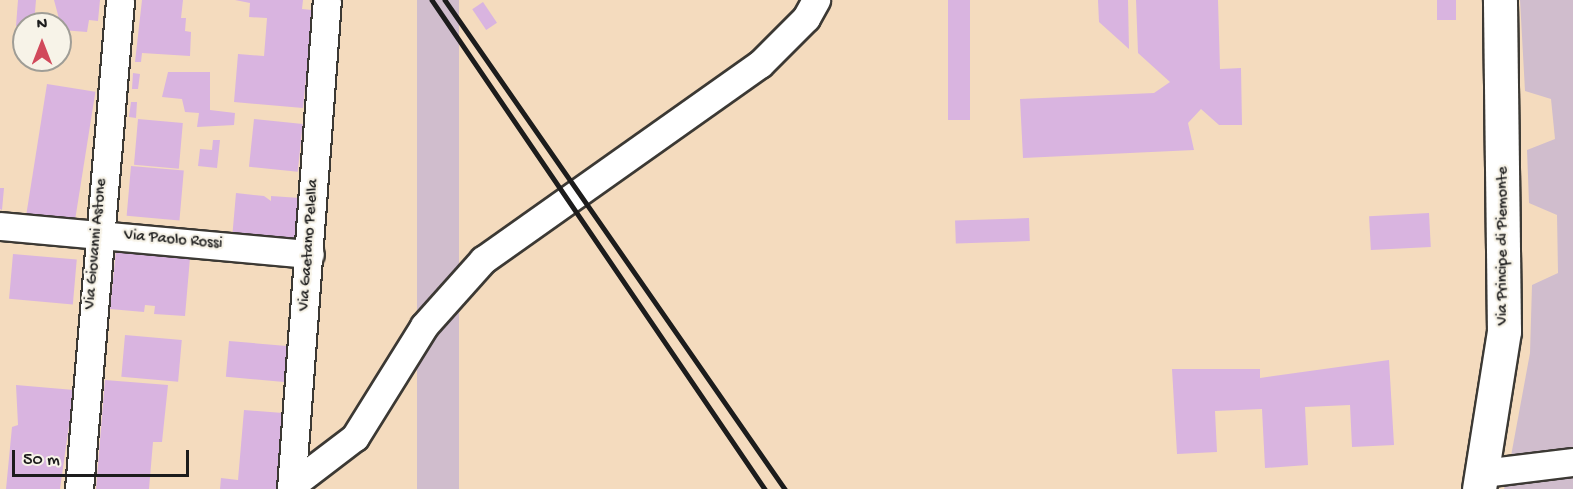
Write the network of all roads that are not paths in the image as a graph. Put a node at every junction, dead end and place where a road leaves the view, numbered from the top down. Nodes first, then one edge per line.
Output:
1 (120, 0) edge
2 (327, 0) edge
3 (816, 0) edge
4 (1500, 0) edge
5 (0, 226) edge
6 (97, 233) junction
7 (310, 254) junction
8 (1573, 462) edge
9 (1481, 481) edge
10 (292, 487) edge
11 (79, 489) edge

1 - 6 street, Via Giovanni Astone
2 - 7 street, Via Gaetano Pelella
3 - 10 street
4 - 9 main road, Via Principe di Piemonte
5 - 6 street, Via Paolo Rossi
6 - 7 street, Via Paolo Rossi
6 - 11 street, Via Giovanni Astone
7 - 10 street, Via Gaetano Pelella
8 - 9 street

